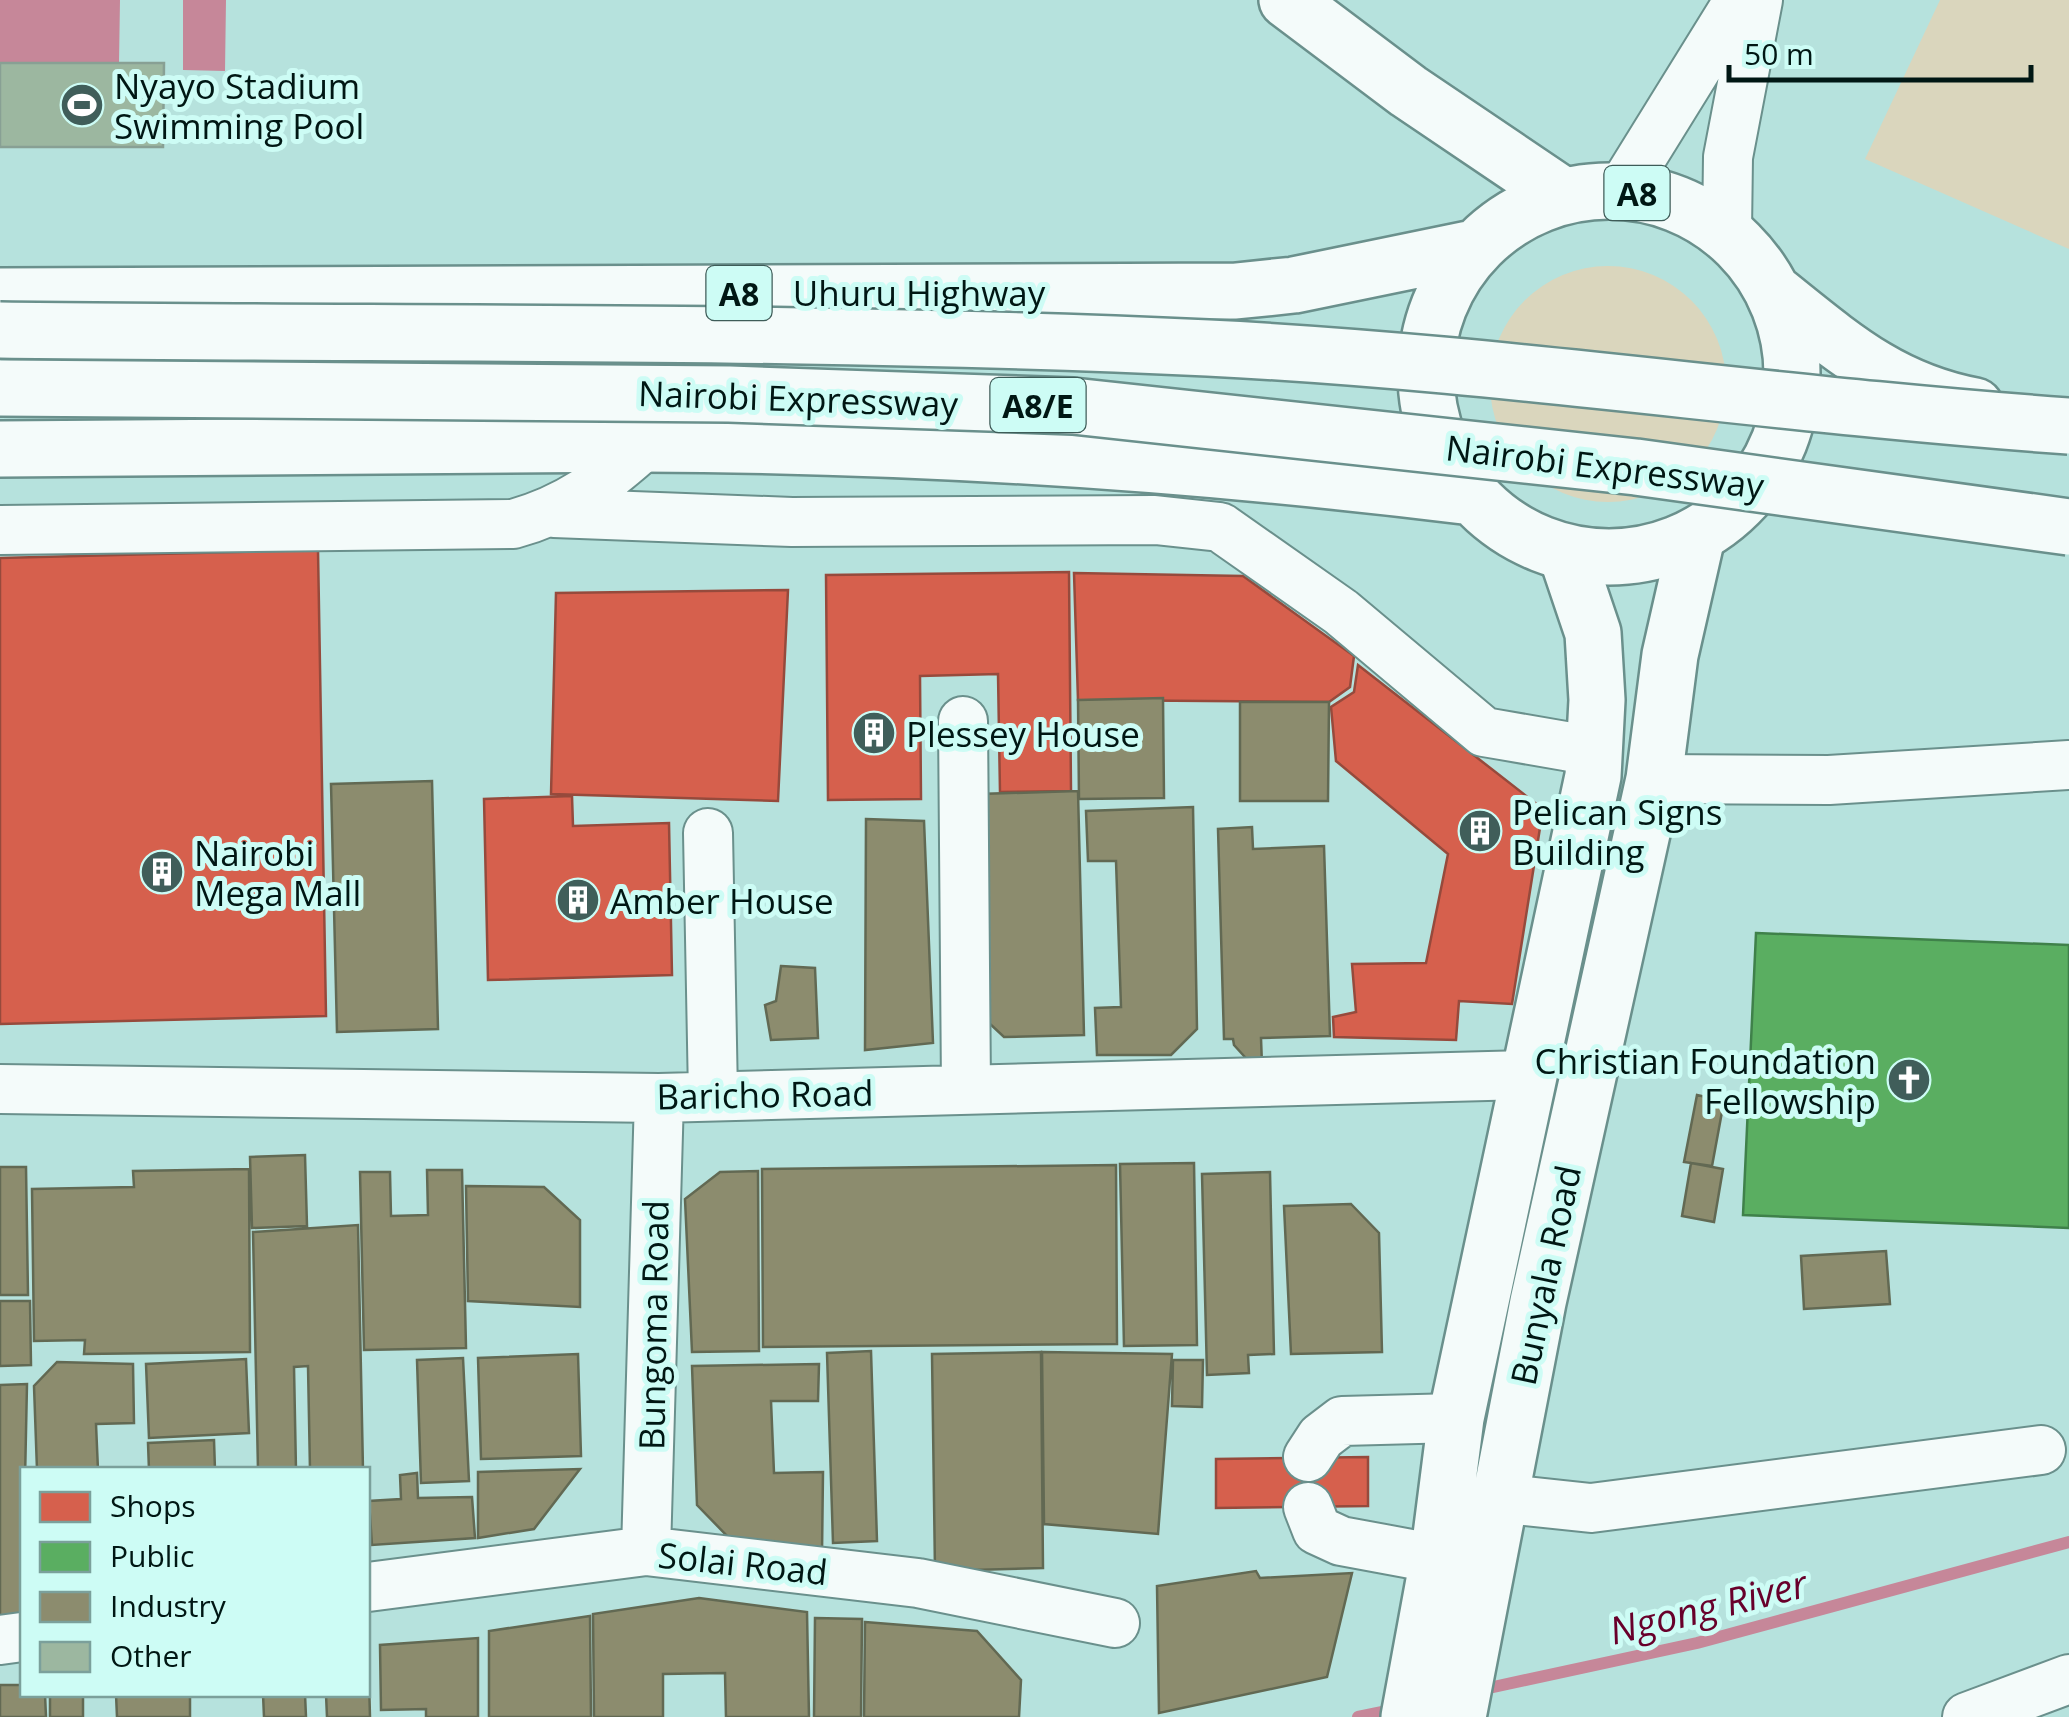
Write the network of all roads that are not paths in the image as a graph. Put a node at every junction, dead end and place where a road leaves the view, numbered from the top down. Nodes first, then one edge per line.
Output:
1 (1287, 0) edge
2 (1739, 0) edge
3 (1758, 0) edge
4 (1622, 190) junction
5 (1562, 195) junction
6 (1727, 231) junction
7 (1474, 248) junction
8 (1776, 294) junction
9 (0, 296) edge
10 (0, 330) edge
11 (0, 388) edge
12 (2069, 425) edge
13 (646, 444) junction
14 (0, 449) edge
15 (1472, 498) junction
16 (1740, 506) junction
17 (554, 513) junction
18 (2069, 527) edge
19 (0, 530) edge
20 (1696, 540) junction
21 (2069, 546) edge
22 (1566, 553) junction
23 (963, 721) dead end
24 (1594, 751) junction
25 (2069, 765) edge
26 (1654, 779) junction
27 (708, 833) dead end
28 (1530, 1075) junction
29 (0, 1089) edge
30 (966, 1089) junction
31 (713, 1095) junction
32 (660, 1098) junction
33 (1456, 1418) junction
34 (2041, 1450) dead end
35 (1308, 1457) dead end
36 (1498, 1498) junction
37 (1308, 1507) dead end
38 (646, 1552) junction
39 (1438, 1559) junction
40 (370, 1587) edge
41 (1115, 1624) dead end
42 (2069, 1680) edge
43 (1409, 1717) edge
44 (1458, 1717) edge
45 (1967, 1717) edge

1 - 5 main road
2 - 4 street
3 - 6 street
4 - 5 main road, A8
4 - 6 main road, A8
5 - 7 main road, A8
6 - 8 main road, A8
7 - 9 main road, Uhuru Highway / A8
7 - 15 main road, A8
8 - 12 main road, A8
8 - 16 main road, A8
10 - 12 main road, Nairobi Expressway / A8/E, bridge
11 - 18 main road, Nairobi Expressway / A8/E, bridge
13 - 14 main road
13 - 15 main road
13 - 17 street
15 - 22 main road, A8
16 - 20 main road
16 - 21 main road
17 - 19 street
17 - 24 street
20 - 22 main road, A8
20 - 26 main road, Bunyala Road
22 - 24 main road, Bunyala Road
23 - 30 street
24 - 28 main road, Bunyala Road
25 - 26 street
26 - 36 main road, Bunyala Road
27 - 31 street
28 - 30 street, Baricho Road
28 - 33 main road, Bunyala Road
29 - 32 street, Baricho Road
30 - 31 street, Baricho Road
31 - 32 street, Baricho Road
32 - 38 street, Bungoma Road
33 - 35 street
33 - 39 main road, Bunyala Road
34 - 36 street
36 - 44 main road, Bunyala Road
37 - 39 street
38 - 40 street, Solai Road
38 - 41 street, Solai Road
39 - 43 main road, Bunyala Road
42 - 45 street

